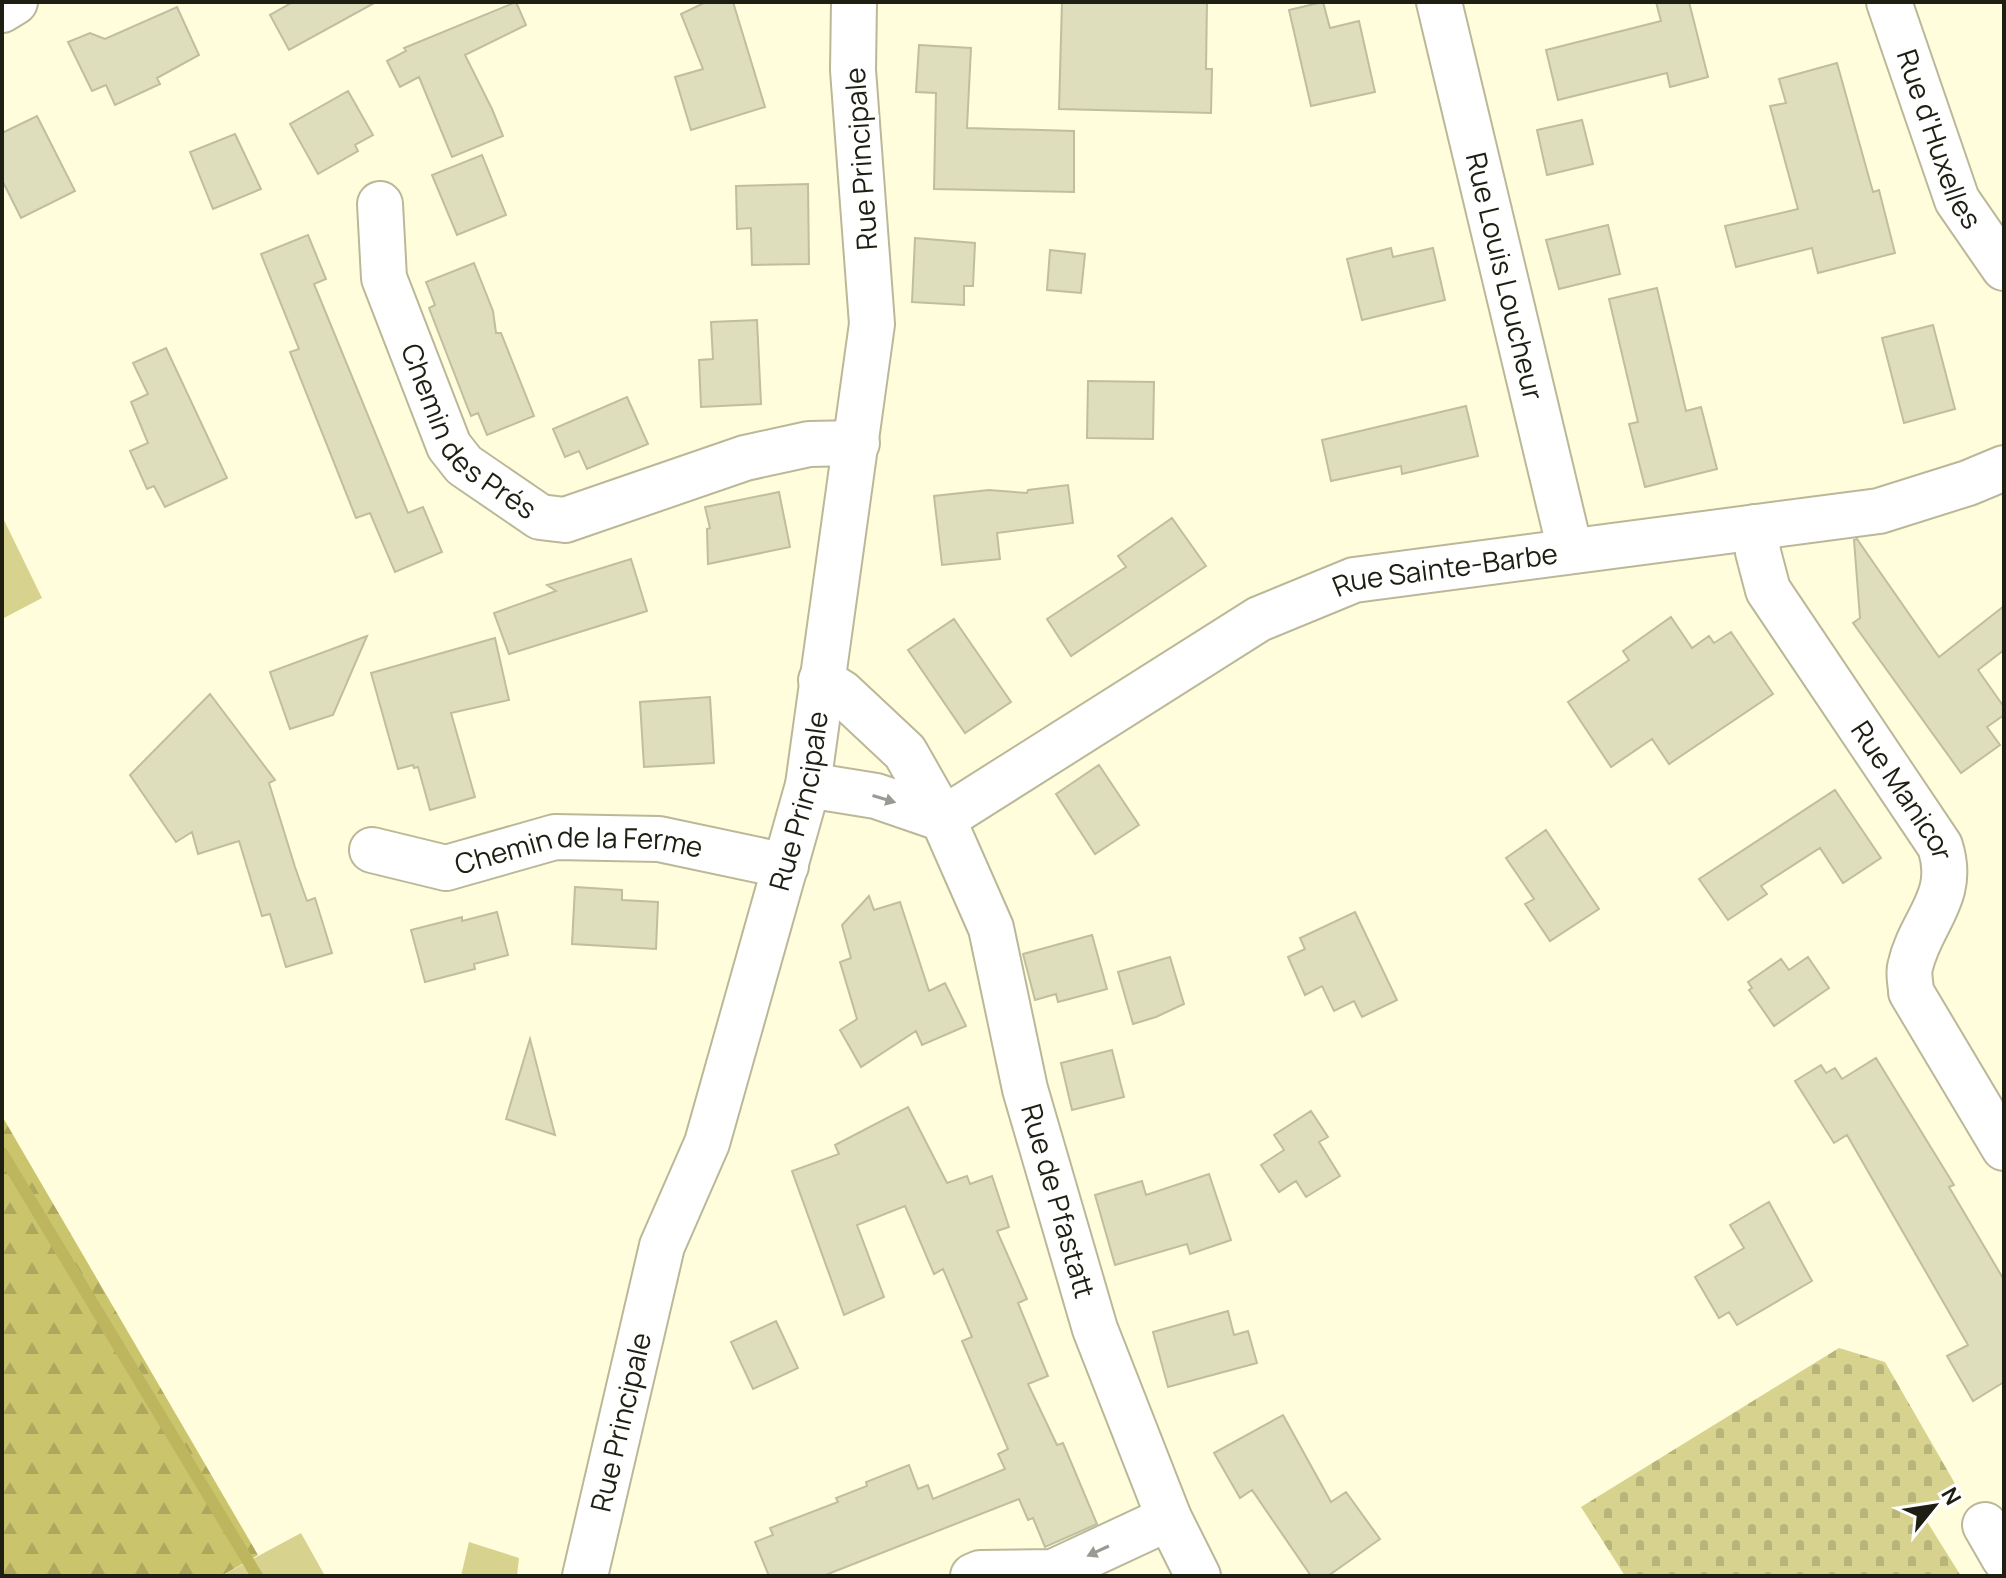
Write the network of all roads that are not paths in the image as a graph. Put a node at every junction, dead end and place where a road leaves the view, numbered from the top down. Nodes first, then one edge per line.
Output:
1 (15, 2) edge
2 (854, 2) edge
3 (1439, 2) edge
4 (1889, 2) edge
5 (2, 10) edge
6 (380, 204) dead end
7 (2004, 268) edge
8 (857, 443) junction
9 (2004, 468) edge
10 (1756, 527) junction
11 (1570, 550) junction
12 (821, 680) junction
13 (808, 785) junction
14 (943, 819) junction
15 (372, 850) dead end
16 (786, 866) junction
17 (2004, 1148) edge
18 (1169, 1518) junction
19 (585, 1576) edge
20 (973, 1576) edge
21 (1198, 1576) edge

1 - 5 street
2 - 8 street, Rue Principale
3 - 11 street, Rue Louis Loucheur
4 - 7 street, Rue d'Huxelles
6 - 8 street, Chemin des Prés
8 - 12 street, Rue Principale
9 - 10 street, Rue Sainte-Barbe
10 - 11 street, Rue Sainte-Barbe
10 - 17 street, Rue Manicor
11 - 14 street, Rue Sainte-Barbe
12 - 13 street, Rue Principale
12 - 14 street, Rue de Pfastatt
13 -> 14 street
13 - 16 street, Rue Principale
14 - 18 street, Rue de Pfastatt
15 - 16 street, Chemin de la Ferme
16 - 19 street, Rue Principale
18 -> 20 street
18 - 21 street, Rue de Pfastatt

